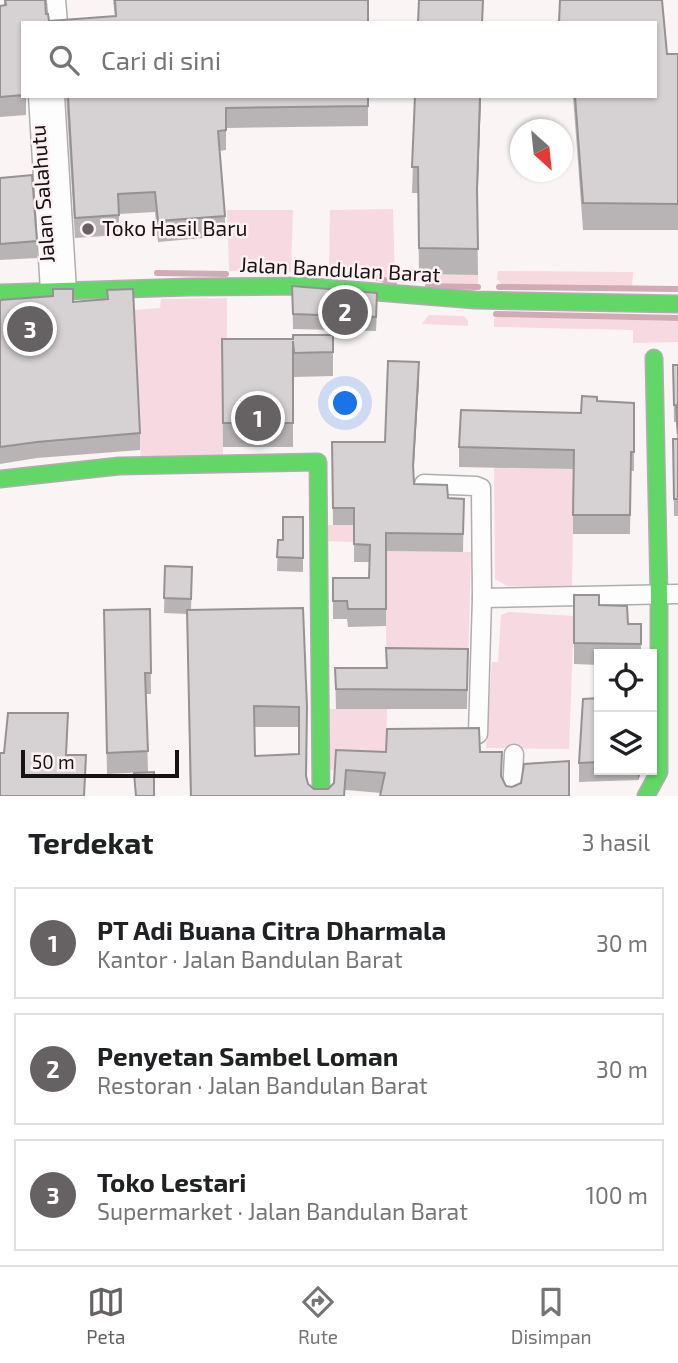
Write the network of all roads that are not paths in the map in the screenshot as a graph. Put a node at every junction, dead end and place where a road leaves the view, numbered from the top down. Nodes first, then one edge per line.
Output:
1 (56, 0) edge
2 (58, 21) edge
3 (38, 98) edge
4 (55, 98) edge
5 (55, 236) junction
6 (58, 291) junction
7 (0, 293) edge
8 (678, 304) edge
9 (654, 358) dead end
10 (0, 479) edge
11 (424, 484) edge
12 (678, 594) edge
13 (659, 595) junction
14 (482, 598) junction
15 (478, 734) edge
16 (514, 754) dead end
17 (321, 796) edge
18 (512, 796) edge
19 (646, 796) edge

1 - 2 street
3 - 5 street, Jalan Salahutu
4 - 5 street, Jalan Salahutu
5 - 6 street, Jalan Salahutu
6 - 7 street, Jalan Bandulan Barat
6 - 8 street, Jalan Bandulan Barat
9 - 13 street
10 - 17 street
11 - 14 street
12 - 13 street
13 - 14 street
13 - 19 street
14 - 15 street
16 - 18 street

